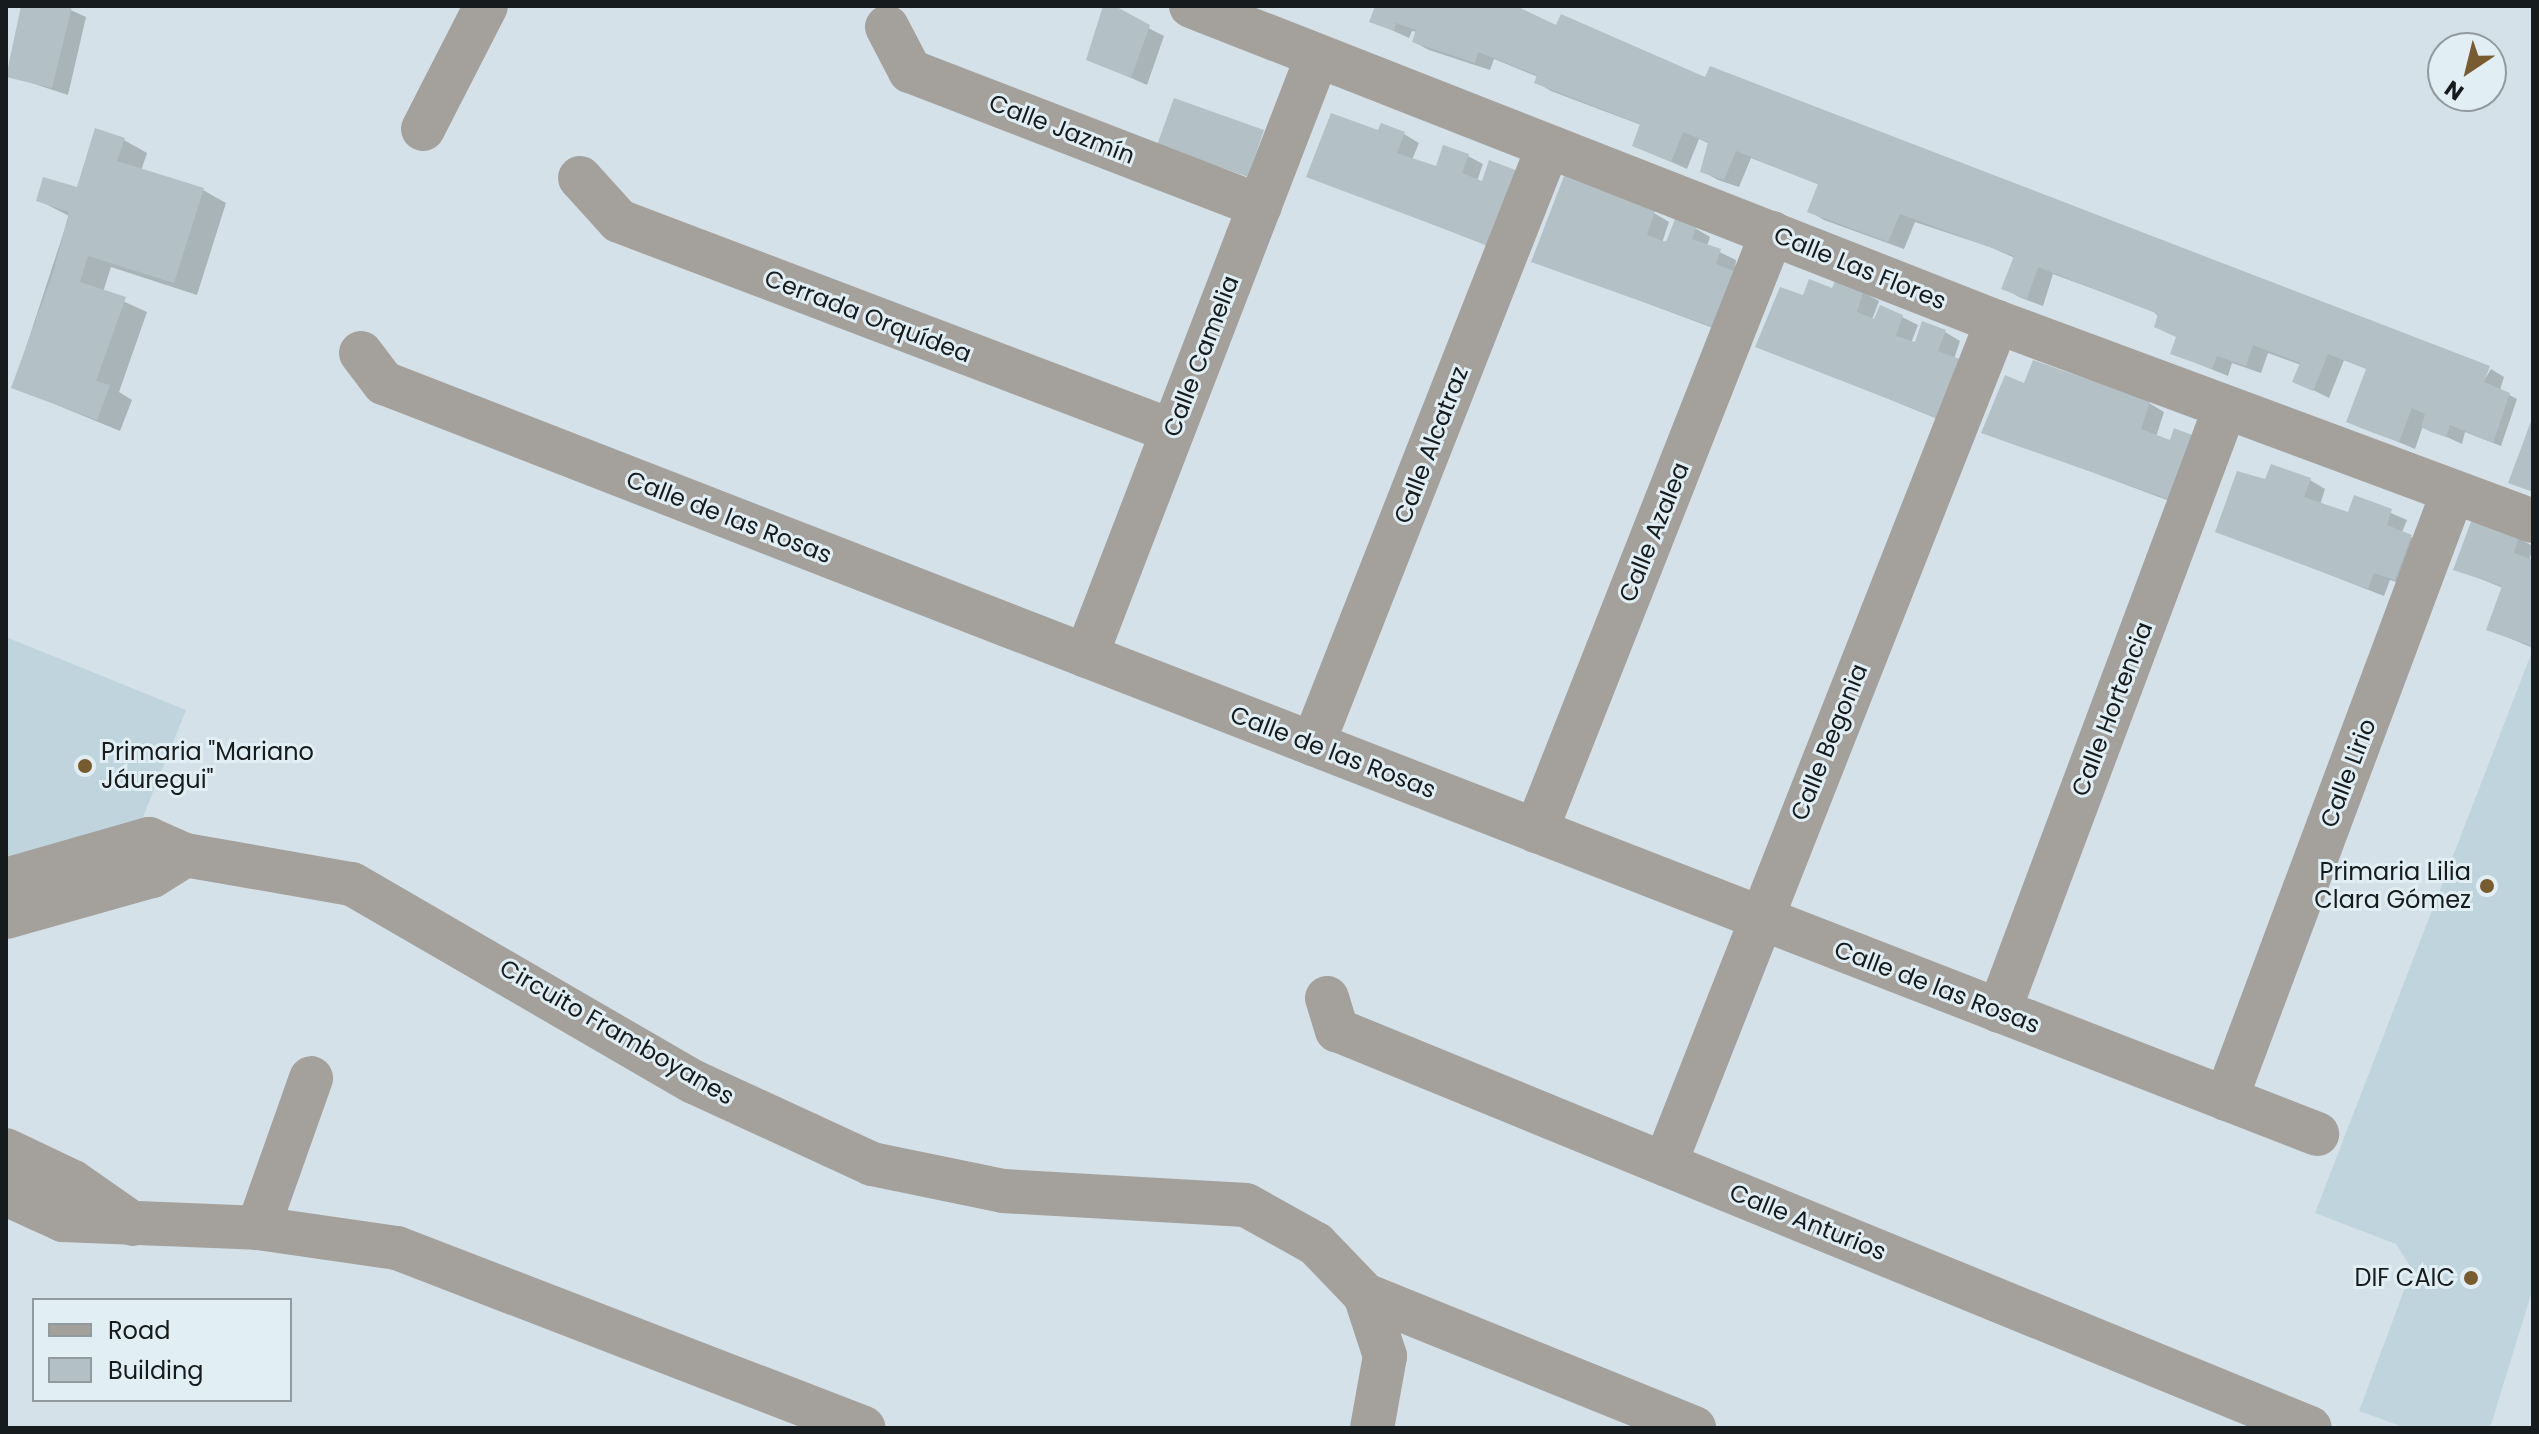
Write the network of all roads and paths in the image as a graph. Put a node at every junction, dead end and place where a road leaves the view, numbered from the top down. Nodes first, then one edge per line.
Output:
1 (486, 6) edge
2 (1191, 6) edge
3 (887, 27) dead end
4 (1317, 57) junction
5 (423, 129) dead end
6 (1548, 147) junction
7 (580, 178) dead end
8 (1260, 206) junction
9 (1772, 233) junction
10 (1997, 322) junction
11 (361, 353) dead end
12 (2225, 408) junction
13 (1172, 431) junction
14 (2453, 492) junction
15 (2533, 521) edge
16 (1086, 656) junction
17 (1313, 744) junction
18 (1536, 831) junction
19 (185, 855) junction
20 (6, 880) edge
21 (6, 917) edge
22 (1759, 917) junction
23 (1327, 998) dead end
24 (1999, 1011) junction
25 (311, 1078) dead end
26 (2226, 1099) junction
27 (2317, 1134) dead end
28 (6, 1150) edge
29 (1665, 1164) junction
30 (6, 1194) edge
31 (135, 1225) junction
32 (258, 1228) junction
33 (1365, 1295) junction
34 (864, 1428) edge
35 (1372, 1428) edge
36 (1694, 1428) edge
37 (2310, 1428) edge

1 - 5 street
2 - 4 street, Calle Las Flores
3 - 8 street, Calle Jazmín
4 - 6 street, Calle Las Flores
4 - 8 street, Calle Camelia
6 - 9 street, Calle Las Flores
6 - 17 street, Calle Alcatraz
7 - 13 street, Cerrada Orquídea
8 - 13 street, Calle Camelia
9 - 10 street, Calle Las Flores
9 - 18 street, Calle Azalea
10 - 12 street, Calle Las Flores
10 - 22 street, Calle Begonia
11 - 16 street, Calle de las Rosas
12 - 14 street, Calle Las Flores
12 - 24 street, Calle Hortencia
13 - 16 street, Calle Camelia
14 - 15 street, Calle Las Flores
14 - 26 street, Calle Lirio
16 - 17 street, Calle de las Rosas
17 - 18 street, Calle de las Rosas
18 - 22 street, Calle de las Rosas
19 - 20 street, Circuito Framboyanes
19 - 21 street
19 - 33 street, Circuito Framboyanes
22 - 24 street, Calle de las Rosas
22 - 29 street, Calle Begonia
23 - 29 street, Calle Anturios
24 - 26 street, Calle de las Rosas
25 - 32 street
26 - 27 street, Calle de las Rosas
28 - 31 street
29 - 37 street, Calle Anturios
30 - 31 street
31 - 32 street
32 - 34 street
33 - 35 street, Circuito Framboyanes
33 - 36 street

